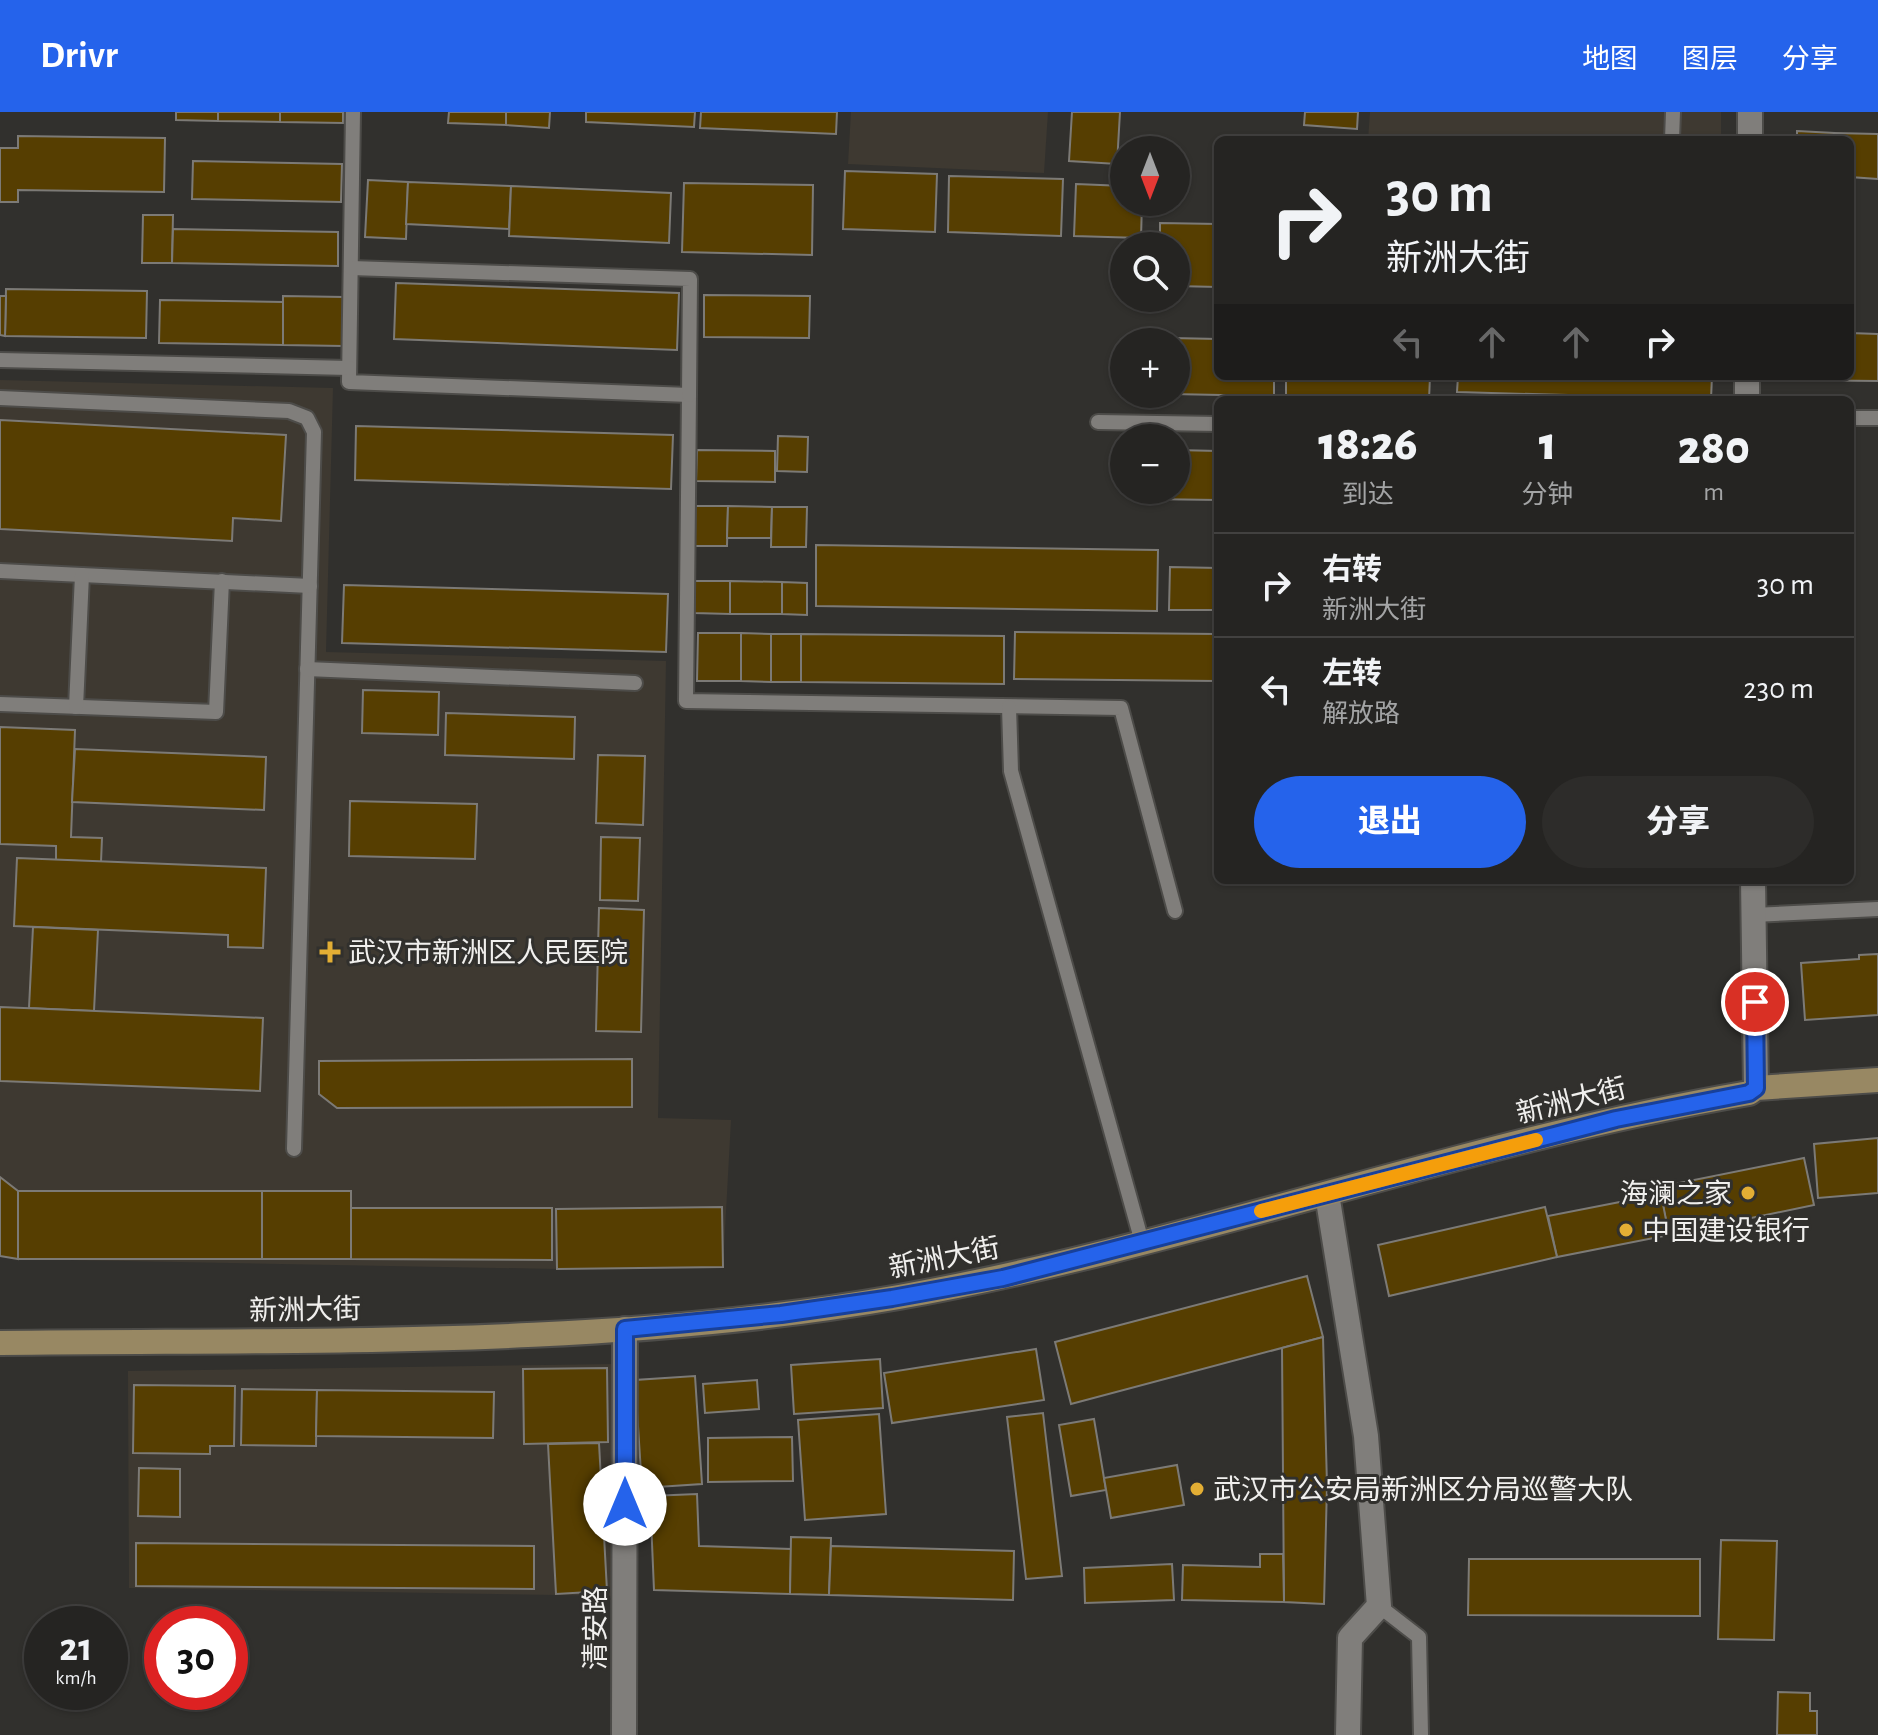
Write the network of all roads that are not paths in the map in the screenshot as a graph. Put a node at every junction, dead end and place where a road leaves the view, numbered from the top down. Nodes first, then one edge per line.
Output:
1 (353, 112) edge
2 (1673, 112) edge
3 (1750, 112) edge
4 (1672, 136) edge
5 (1750, 136) edge
6 (351, 268) junction
7 (0, 360) edge
8 (349, 368) junction
9 (689, 395) junction
10 (0, 398) edge
11 (1854, 418) edge
12 (1878, 418) edge
13 (1098, 422) dead end
14 (1214, 424) edge
15 (0, 571) edge
16 (82, 575) junction
17 (222, 581) junction
18 (310, 586) junction
19 (307, 669) junction
20 (635, 683) dead end
21 (0, 704) edge
22 (76, 707) junction
23 (1009, 707) junction
24 (1753, 884) edge
25 (1878, 909) edge
26 (1175, 911) dead end
27 (1753, 915) junction
28 (1878, 1080) edge
29 (1756, 1088) junction
30 (294, 1149) dead end
31 (1327, 1194) junction
32 (1142, 1242) junction
33 (625, 1329) junction
34 (0, 1343) edge
35 (1379, 1606) junction
36 (624, 1735) edge
37 (1348, 1735) edge
38 (1421, 1735) edge

1 - 6 lane
2 - 4 lane
3 - 5 street
6 - 8 lane
6 - 9 lane
7 - 8 lane
8 - 9 lane
9 - 23 lane
10 - 18 lane
11 - 12 lane
13 - 14 lane
15 - 16 lane
16 - 17 lane
16 - 22 lane
17 - 18 lane
17 - 22 lane
18 - 19 lane
19 - 20 lane
19 - 30 lane
21 - 22 lane
23 - 26 lane
23 - 32 lane
24 - 27 street
25 - 27 lane
27 - 29 street
28 - 29 main road, 新洲大街
29 - 31 main road, 新洲大街
31 - 32 main road, 新洲大街
31 - 35 street
32 - 33 main road, 新洲大街
33 - 34 main road, 新洲大街
33 - 36 street, 清安路
35 - 37 street
35 - 38 lane

